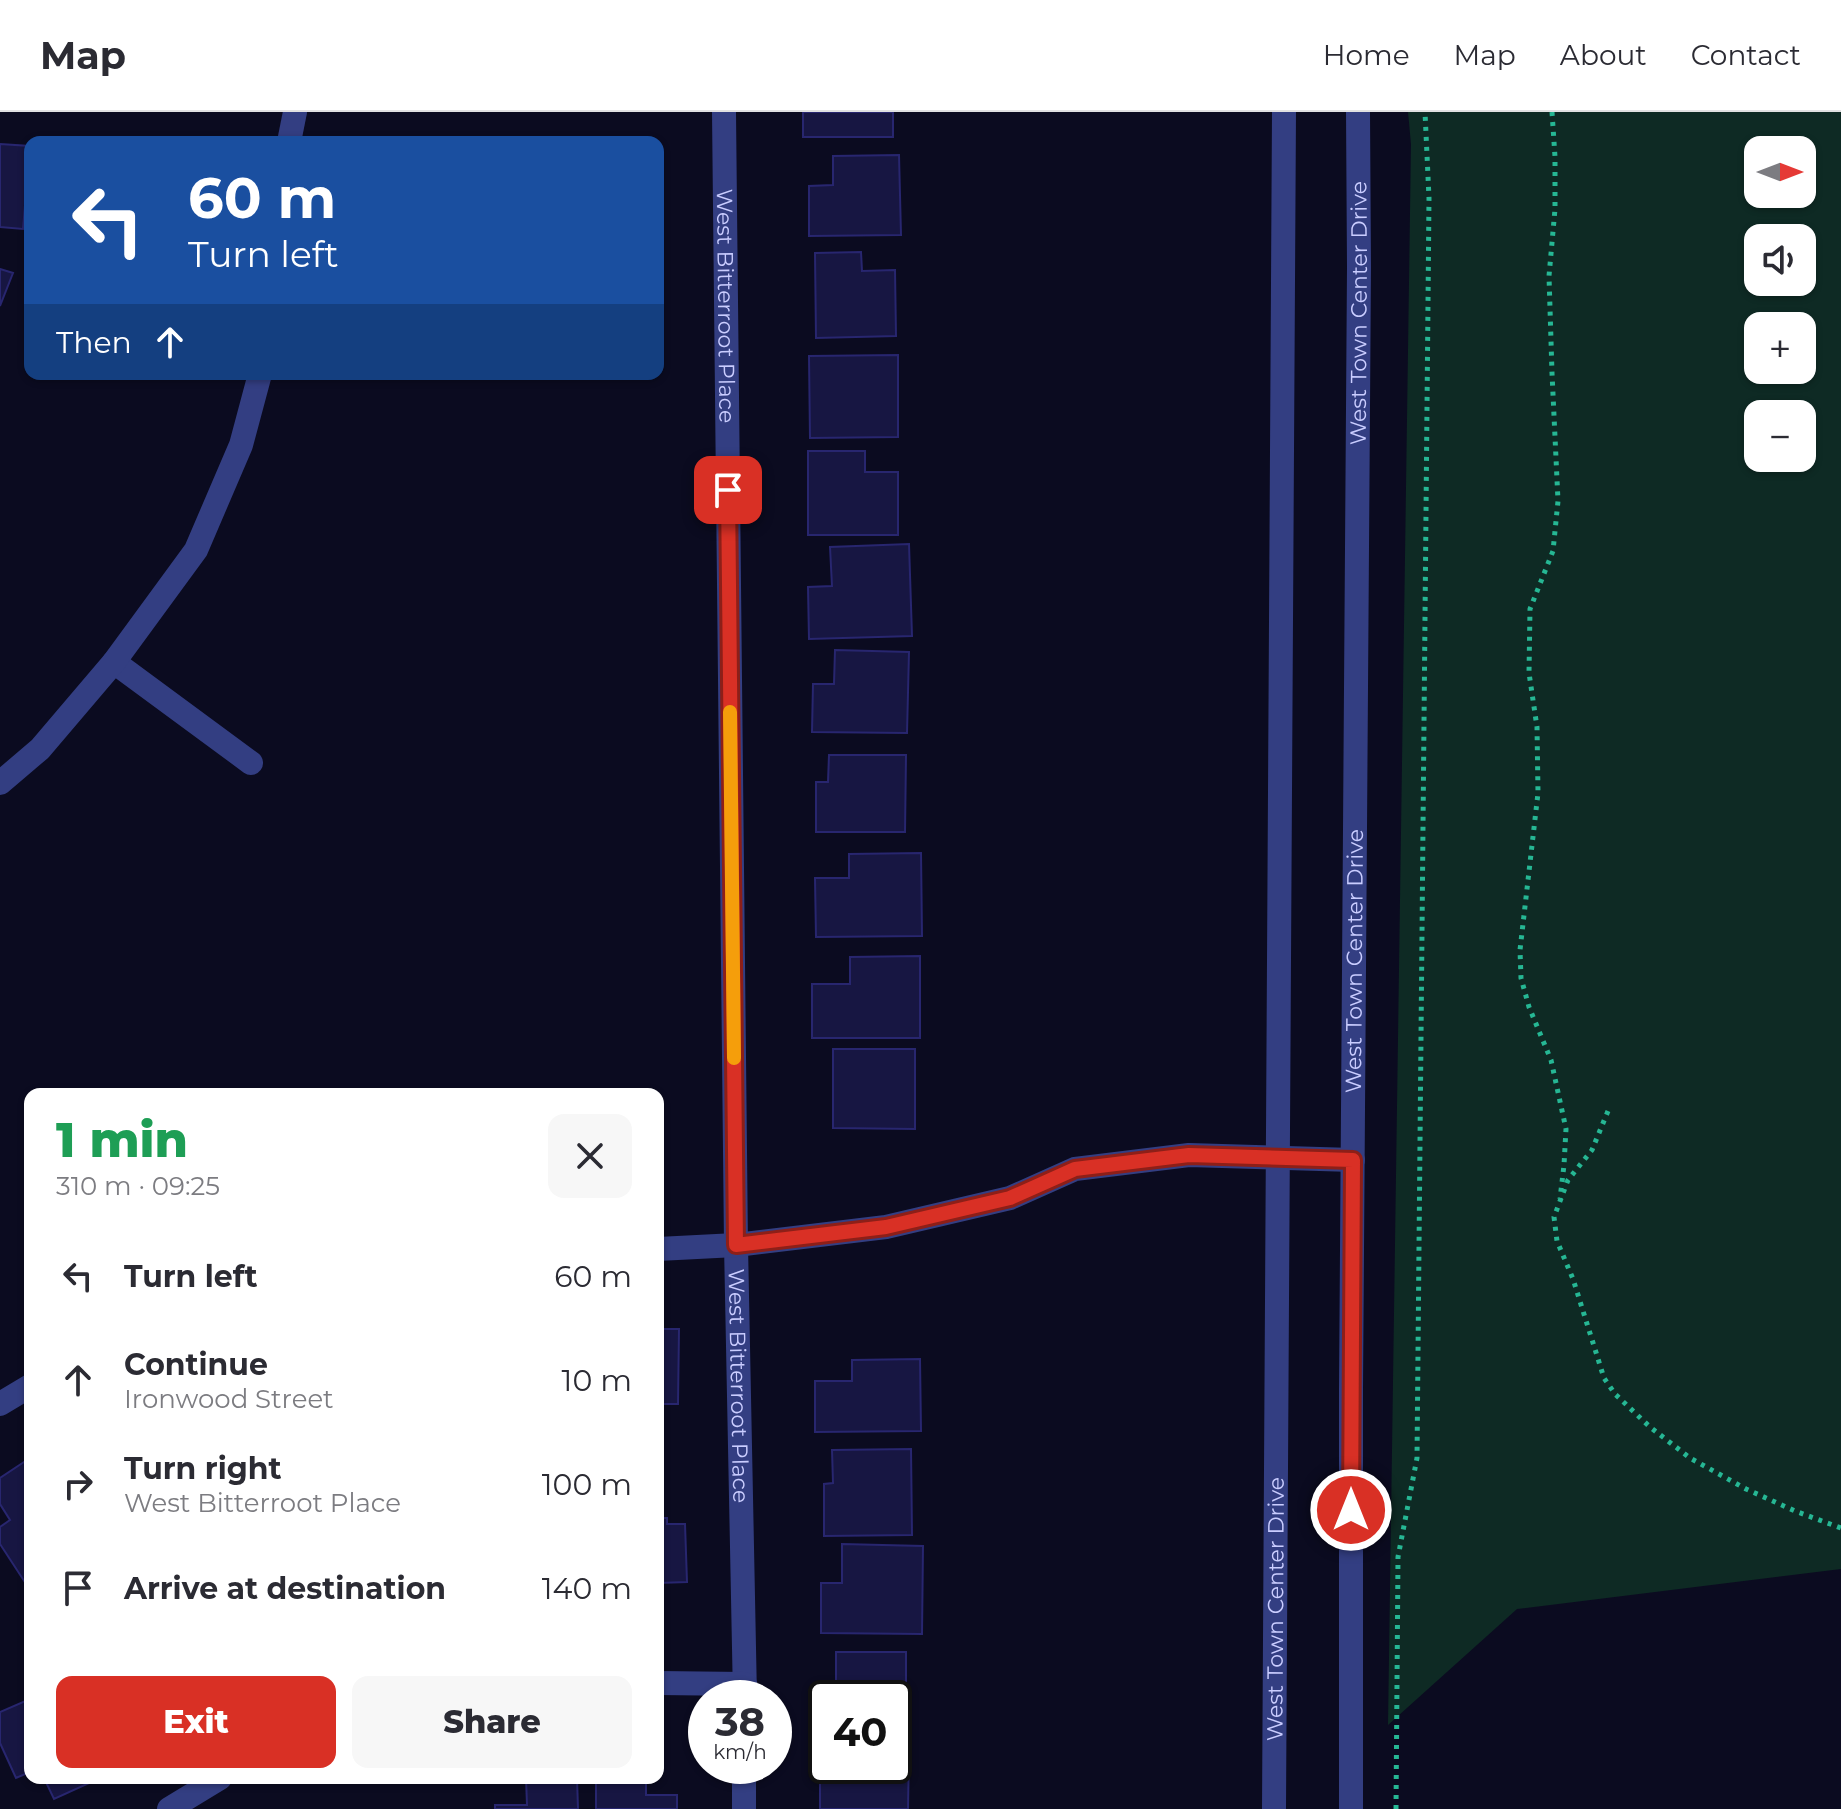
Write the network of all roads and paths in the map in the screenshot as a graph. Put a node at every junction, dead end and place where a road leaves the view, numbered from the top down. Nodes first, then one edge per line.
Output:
1 (295, 112) edge
2 (724, 112) edge
3 (1284, 112) edge
4 (1358, 112) edge
5 (1425, 112) edge
6 (1552, 112) edge
7 (290, 136) edge
8 (258, 380) edge
9 (114, 662) junction
10 (251, 763) dead end
11 (0, 783) edge
12 (1608, 1111) dead end
13 (1278, 1158) junction
14 (1353, 1160) junction
15 (1560, 1199) junction
16 (736, 1245) junction
17 (664, 1249) edge
18 (24, 1390) edge
19 (0, 1404) edge
20 (1841, 1528) edge
21 (745, 1680) edge
22 (664, 1684) edge
23 (688, 1686) edge
24 (210, 1784) edge
25 (744, 1784) edge
26 (169, 1809) edge
27 (744, 1809) edge
28 (1274, 1809) edge
29 (1351, 1809) edge
30 (1396, 1809) edge

1 - 7 street
2 - 16 street, West Bitterroot Place
3 - 13 street, West Town Center Drive
4 - 14 street, West Town Center Drive
5 - 30 path
6 - 15 path
8 - 9 street
9 - 10 street
9 - 11 street
12 - 15 path
13 - 14 street
13 - 16 street
13 - 28 street, West Town Center Drive
14 - 29 street, West Town Center Drive
15 - 20 path
16 - 17 street
16 - 21 street, West Bitterroot Place
18 - 19 street
22 - 23 street
24 - 26 street
25 - 27 street

